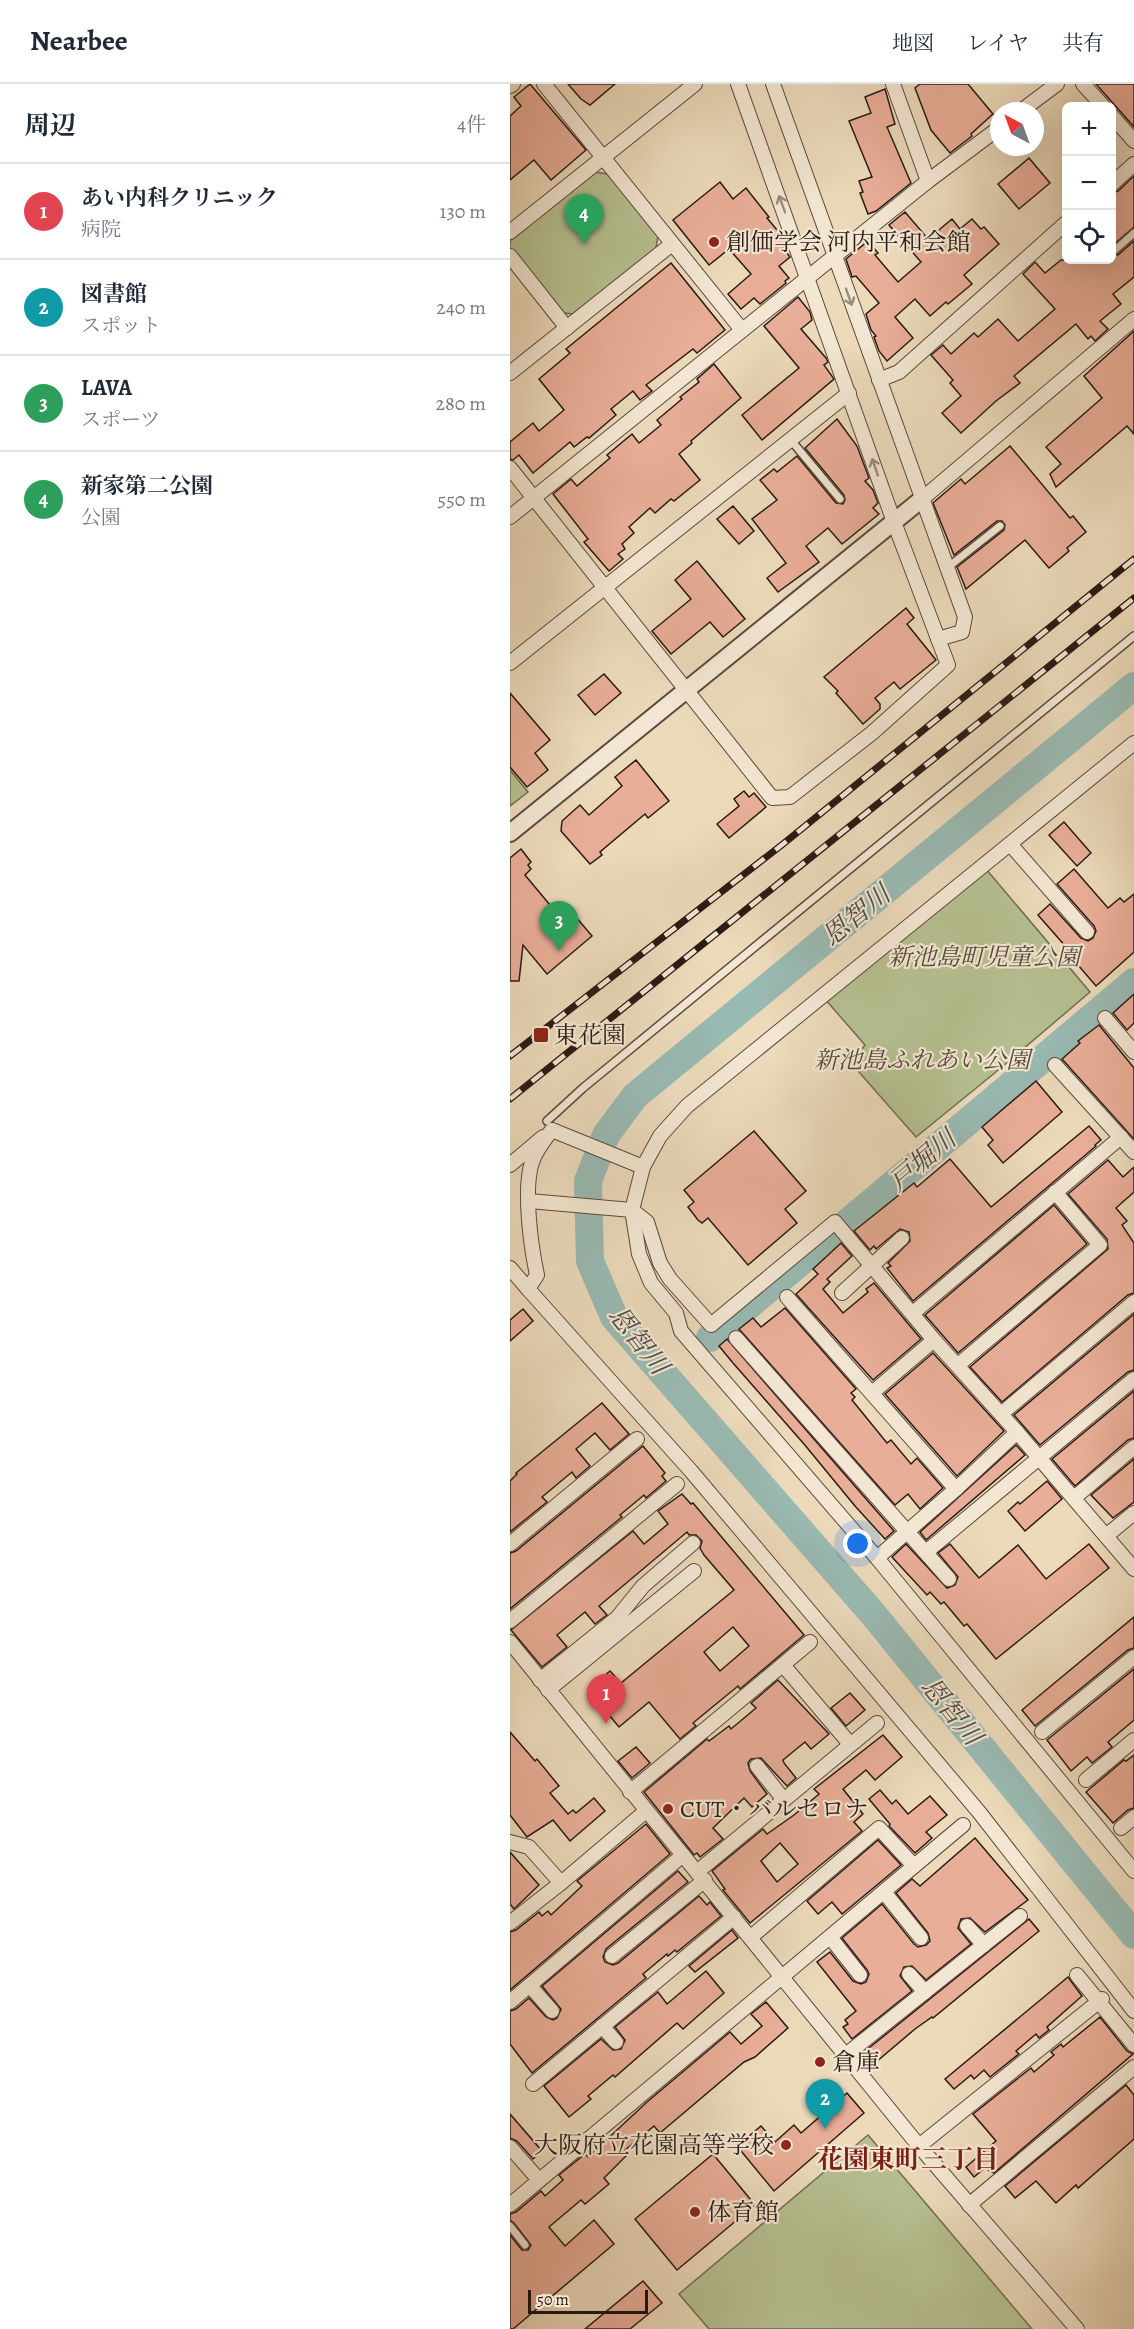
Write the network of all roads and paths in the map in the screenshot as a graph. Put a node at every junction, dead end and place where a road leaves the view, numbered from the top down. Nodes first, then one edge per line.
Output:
1 (544, 84) edge
2 (696, 84) edge
3 (738, 84) edge
4 (772, 84) edge
5 (892, 84) edge
6 (1057, 84) edge
7 (1083, 84) edge
8 (1033, 102) edge
9 (1099, 102) edge
10 (1116, 121) edge
11 (990, 135) edge
12 (1134, 141) edge
13 (604, 157) junction
14 (1134, 164) edge
15 (1116, 180) edge
16 (928, 181) junction
17 (1062, 227) edge
18 (510, 232) edge
19 (1134, 233) edge
20 (672, 244) junction
21 (1116, 249) edge
22 (510, 255) edge
23 (834, 257) junction
24 (808, 277) junction
25 (1134, 320) edge
26 (567, 328) junction
27 (742, 330) junction
28 (510, 373) edge
29 (879, 380) junction
30 (849, 393) junction
31 (790, 440) junction
32 (510, 468) edge
33 (534, 498) junction
34 (922, 499) junction
35 (840, 500) dead end
36 (510, 517) edge
37 (894, 522) junction
38 (1000, 526) dead end
39 (947, 568) junction
40 (604, 587) junction
41 (1134, 636) edge
42 (938, 639) junction
43 (510, 663) edge
44 (687, 691) junction
45 (1134, 742) edge
46 (510, 833) edge
47 (1010, 844) junction
48 (1087, 932) dead end
49 (1105, 1018) dead end
50 (1132, 1045) edge
51 (1055, 1065) dead end
52 (550, 1126) junction
53 (1120, 1137) junction
54 (1134, 1152) edge
55 (510, 1165) edge
56 (643, 1167) junction
57 (1055, 1192) junction
58 (529, 1201) junction
59 (632, 1210) junction
60 (902, 1238) dead end
61 (873, 1265) junction
62 (510, 1268) edge
63 (528, 1289) junction
64 (842, 1293) dead end
65 (787, 1297) dead end
66 (1134, 1302) edge
67 (913, 1312) junction
68 (736, 1338) dead end
69 (934, 1340) junction
70 (958, 1365) junction
71 (1134, 1379) edge
72 (872, 1393) junction
73 (1001, 1414) junction
74 (1017, 1432) junction
75 (637, 1439) dead end
76 (1134, 1447) edge
77 (1040, 1458) junction
78 (677, 1484) dead end
79 (956, 1489) junction
80 (1074, 1498) junction
81 (1134, 1513) edge
82 (908, 1531) junction
83 (1106, 1536) junction
84 (693, 1543) dead end
85 (510, 1544) edge
86 (926, 1552) junction
87 (877, 1558) junction
88 (1134, 1569) edge
89 (694, 1571) dead end
90 (949, 1580) dead end
91 (510, 1621) edge
92 (510, 1642) edge
93 (810, 1642) dead end
94 (1134, 1657) edge
95 (783, 1665) junction
96 (544, 1685) junction
97 (878, 1724) dead end
98 (1042, 1732) dead end
99 (1134, 1740) edge
100 (850, 1744) junction
101 (757, 1766) dead end
102 (1086, 1780) dead end
103 (630, 1792) junction
104 (784, 1800) junction
105 (646, 1811) junction
106 (1134, 1817) edge
107 (963, 1825) dead end
108 (1121, 1828) dead end
109 (510, 1842) edge
110 (683, 1856) junction
111 (914, 1866) junction
112 (1134, 1872) edge
113 (701, 1876) junction
114 (561, 1883) junction
115 (884, 1892) junction
116 (1020, 1916) dead end
117 (734, 1917) junction
118 (512, 1918) edge
119 (967, 1926) dead end
120 (751, 1937) junction
121 (830, 1937) junction
122 (921, 1938) dead end
123 (984, 1945) junction
124 (612, 1956) dead end
125 (909, 1974) dead end
126 (860, 1975) dead end
127 (1077, 1975) dead end
128 (783, 1976) junction
129 (530, 1986) junction
130 (925, 1992) junction
131 (1100, 2000) junction
132 (510, 2002) edge
133 (552, 2011) dead end
134 (1134, 2011) edge
135 (602, 2026) junction
136 (616, 2042) dead end
137 (1134, 2045) edge
138 (847, 2054) junction
139 (1134, 2067) edge
140 (533, 2084) dead end
141 (919, 2146) junction
142 (510, 2147) edge
143 (539, 2180) junction
144 (510, 2205) edge
145 (969, 2205) junction
146 (510, 2226) edge
147 (525, 2245) dead end
148 (1077, 2329) edge

1 - 13 street
2 - 13 street
24 -> 3 street
4 - 23 street
5 - 16 street
6 - 8 street
7 - 9 street
10 - 12 street
11 - 16 street
13 - 18 street
13 - 20 street
14 - 15 street
16 - 23 street
17 - 29 street
19 - 21 lane
20 - 26 street
20 - 27 street
22 - 26 street
23 - 24 street
23 -> 29 street
24 - 27 street
24 - 30 street
25 - 34 street
26 - 28 street
27 - 33 street
29 - 34 street
30 - 31 street
37 -> 30 street
31 - 35 lane
31 - 40 street
32 - 33 street
33 - 36 street
33 - 40 street
34 - 37 street
34 - 39 street
37 - 42 street
37 - 44 street
38 - 39 lane
39 - 42 street
40 - 43 street
40 - 44 street
41 - 52 lane
42 - 44 street
44 - 46 street
45 - 47 street
47 - 48 street
47 - 56 street
49 - 50 street
51 - 53 street
52 - 55 street
52 - 56 street
52 - 58 street
53 - 54 street
53 - 57 street
56 - 59 street
57 - 67 street
57 - 70 street
58 - 59 street
58 - 63 street
59 - 61 street
59 - 87 street
60 - 61 street
61 - 64 street
61 - 67 street
62 - 63 street
63 - 134 street
65 - 72 street
66 - 73 street
67 - 69 street
68 - 82 street
69 - 70 street
69 - 72 street
70 - 73 street
71 - 77 street
72 - 79 street
73 - 74 street
74 - 77 street
74 - 79 street
75 - 85 street
76 - 80 street
77 - 80 street
77 - 86 street
78 - 91 street
79 - 82 street
80 - 83 street
81 - 83 street
82 - 86 street
82 - 87 street
83 - 88 street
84 - 96 street
86 - 90 street
87 - 112 street
89 - 96 street
92 - 96 street
93 - 95 street
94 - 98 street
95 - 100 street
95 - 103 street
96 - 103 street
97 - 100 street
99 - 102 street
100 - 104 street
101 - 104 street
103 - 105 street
104 - 113 street
105 - 110 street
105 - 114 street
106 - 108 street
107 - 111 street
109 - 114 street
110 - 113 street
110 - 129 street
111 - 115 street
111 - 120 street
113 - 117 street
113 - 124 street
114 - 118 street
115 - 121 street
115 - 122 street
116 - 123 street
117 - 120 street
117 - 135 street
119 - 123 street
120 - 128 street
121 - 126 street
121 - 128 street
123 - 130 street
125 - 130 street
127 - 131 street
128 - 138 street
128 - 143 street
129 - 132 street
129 - 133 street
130 - 138 street
131 - 137 street
131 - 141 street
135 - 136 street
135 - 140 street
138 - 141 street
139 - 145 street
141 - 145 street
142 - 143 street
143 - 144 street
145 - 148 street
146 - 147 lane

